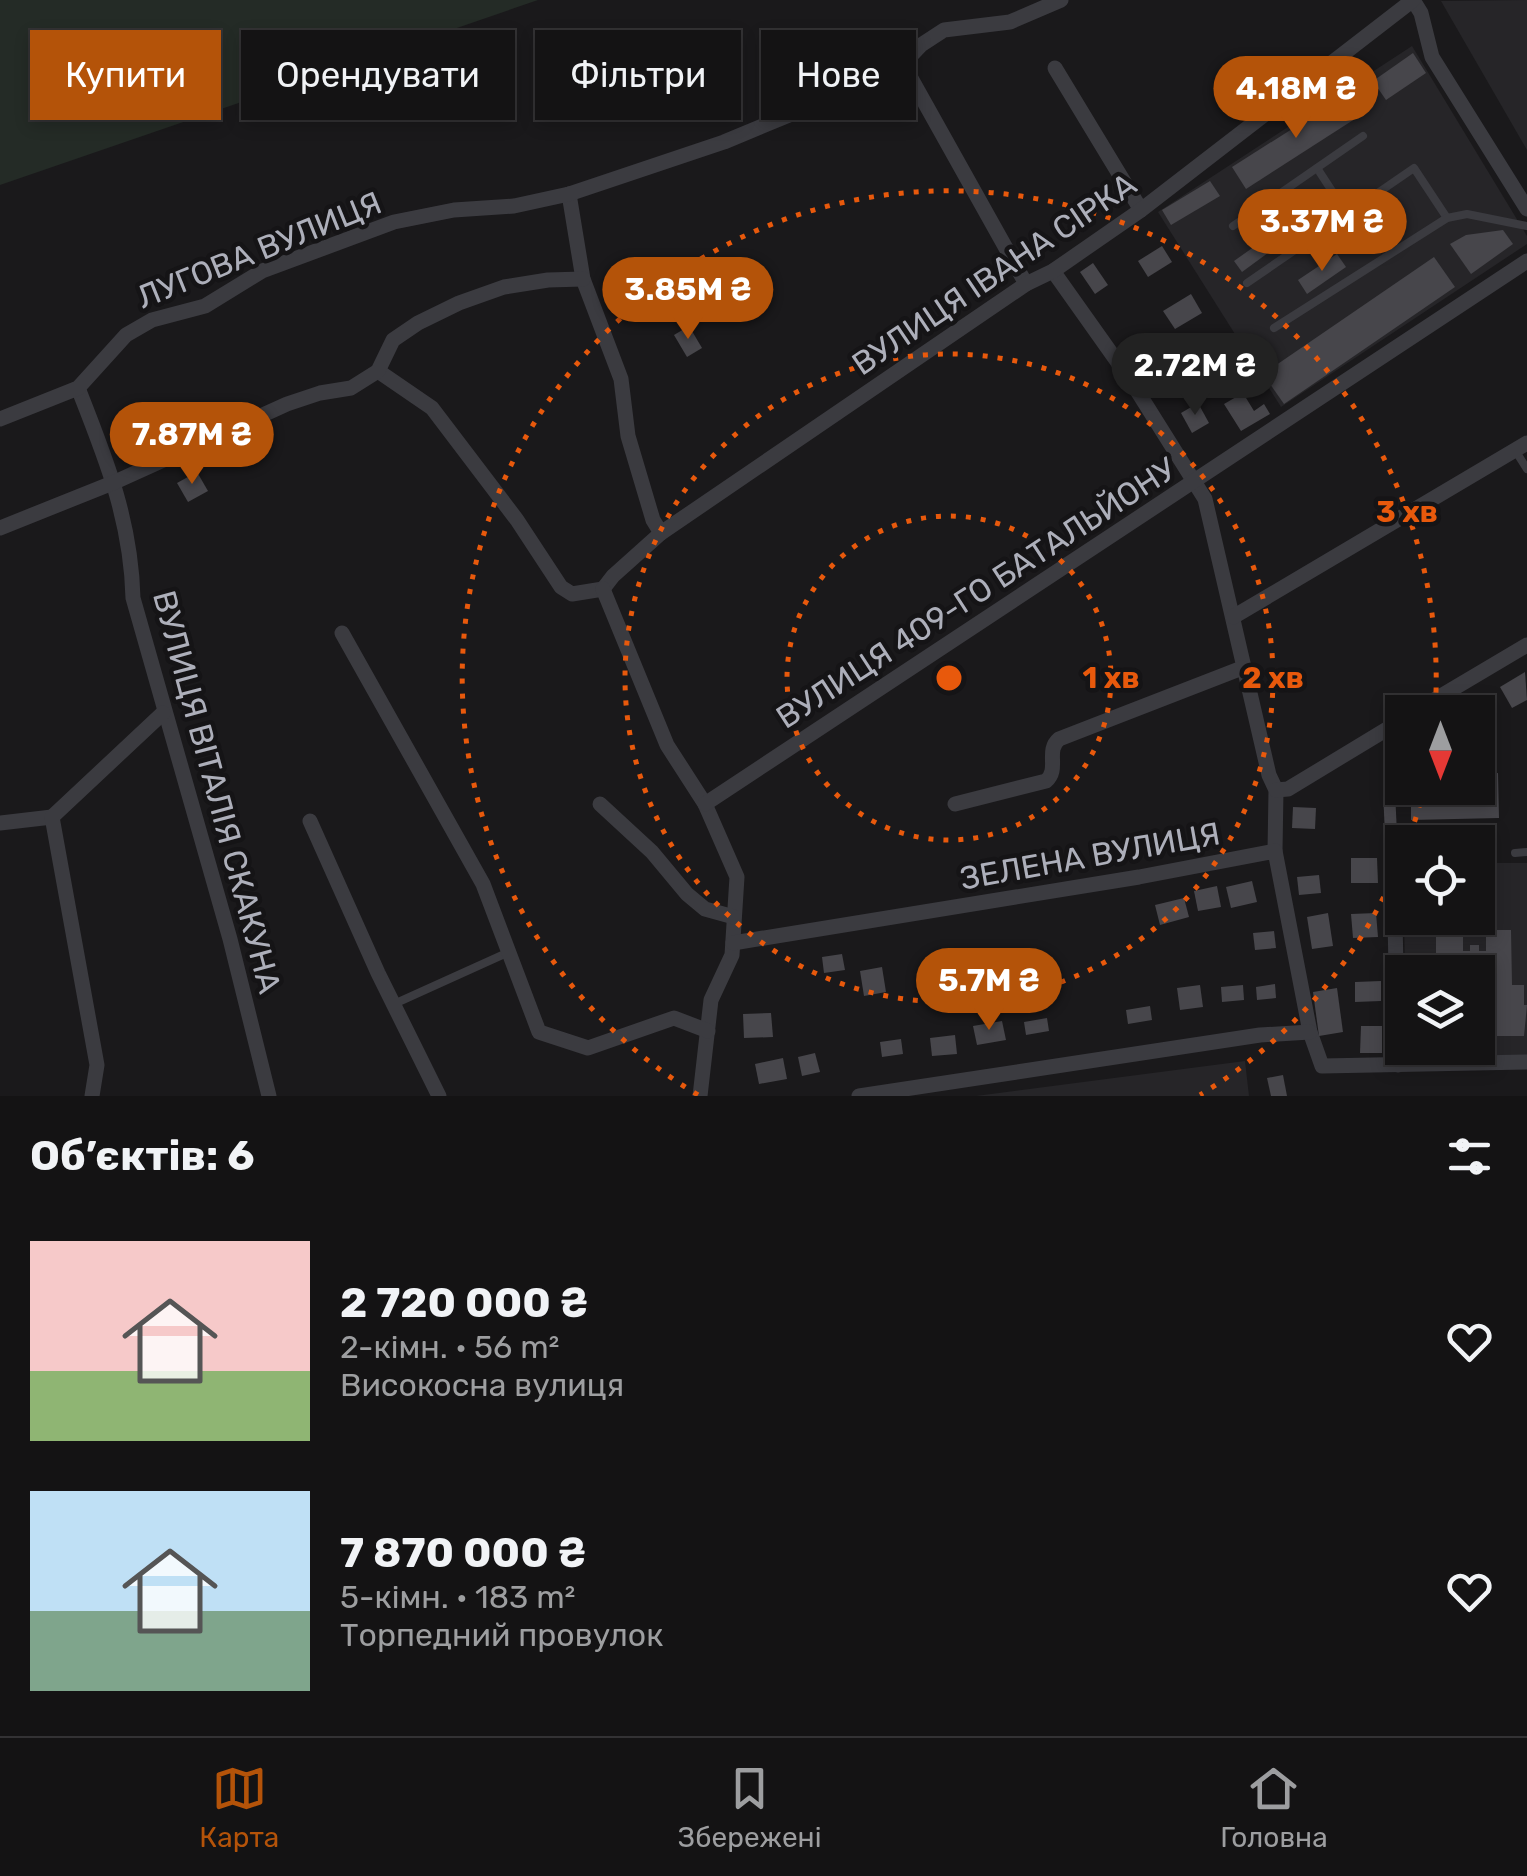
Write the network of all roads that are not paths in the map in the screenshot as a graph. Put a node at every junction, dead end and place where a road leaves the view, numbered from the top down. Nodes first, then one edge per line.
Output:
1 (1060, 0) edge
2 (1413, 0) edge
3 (916, 51) edge
4 (1054, 68) dead end
5 (916, 87) edge
6 (777, 120) edge
7 (1363, 136) dead end
8 (1316, 168) junction
9 (569, 194) junction
10 (1527, 209) edge
11 (1141, 210) junction
12 (1346, 214) junction
13 (1447, 218) junction
14 (1233, 226) dead end
15 (1527, 226) edge
16 (1527, 261) edge
17 (1052, 271) junction
18 (583, 279) junction
19 (1247, 282) dead end
20 (1026, 284) junction
21 (1274, 328) dead end
22 (378, 371) junction
23 (78, 388) junction
24 (0, 419) edge
25 (1521, 446) edge
26 (1527, 469) edge
27 (116, 482) junction
28 (1195, 482) junction
29 (0, 528) edge
30 (660, 533) junction
31 (603, 589) junction
32 (1233, 617) junction
33 (342, 633) dead end
34 (1527, 645) edge
35 (1242, 668) junction
36 (1443, 695) edge
37 (164, 713) junction
38 (1385, 730) edge
39 (1276, 790) junction
40 (600, 804) dead end
41 (705, 804) junction
42 (955, 804) dead end
43 (52, 817) junction
44 (310, 821) dead end
45 (0, 823) edge
46 (1274, 851) junction
47 (1527, 852) edge
48 (1515, 853) dead end
49 (734, 917) junction
50 (732, 943) junction
51 (509, 952) junction
52 (394, 1004) junction
53 (708, 1030) junction
54 (1310, 1032) junction
55 (1495, 1062) edge
56 (1527, 1062) edge
57 (1385, 1064) edge
58 (924, 1090) edge
59 (92, 1096) edge
60 (269, 1096) edge
61 (439, 1096) edge
62 (700, 1096) edge
63 (859, 1096) edge

1 - 3 street, ЛУГОВА ВУЛИЦЯ
2 - 10 street
2 - 11 street, ВУЛИЦЯ ІВАНА СІРКА
4 - 11 street
5 - 20 street
6 - 9 street, ЛУГОВА ВУЛИЦЯ
7 - 8 lane
8 - 12 lane
8 - 14 lane
9 - 18 street
9 - 23 street, ЛУГОВА ВУЛИЦЯ
11 - 17 street, ВУЛИЦЯ ІВАНА СІРКА
12 - 13 lane
12 - 19 lane
13 - 15 lane
13 - 21 lane
16 - 28 street, ВУЛИЦЯ 409-ГО БАТАЛЬЙОНУ
17 - 20 street, ВУЛИЦЯ ІВАНА СІРКА
17 - 28 street
18 - 22 street
18 - 30 street
20 - 30 street, ВУЛИЦЯ ІВАНА СІРКА
22 - 27 street
22 - 31 street
23 - 24 street, ЛУГОВА ВУЛИЦЯ
23 - 27 street, ВУЛИЦЯ ВІТАЛІЯ СКАКУНА
25 - 26 lane
25 - 32 street
27 - 29 street
27 - 37 street, ВУЛИЦЯ ВІТАЛІЯ СКАКУНА
28 - 32 street
28 - 41 street, ВУЛИЦЯ 409-ГО БАТАЛЬЙОНУ
30 - 31 street, ВУЛИЦЯ ІВАНА СІРКА
31 - 41 street
32 - 35 street
33 - 51 street
34 - 36 street
35 - 39 street
35 - 42 street
37 - 43 street
37 - 60 street, ВУЛИЦЯ ВІТАЛІЯ СКАКУНА
38 - 39 street
39 - 46 street
40 - 49 street
41 - 49 street
43 - 45 street
43 - 59 street
44 - 52 street
46 - 50 street, ЗЕЛЕНА ВУЛИЦЯ
46 - 54 street
47 - 48 lane
49 - 50 street
50 - 53 street
51 - 52 lane
51 - 53 street
52 - 61 street
53 - 62 street
54 - 57 street
54 - 58 street
55 - 56 street
58 - 63 street

